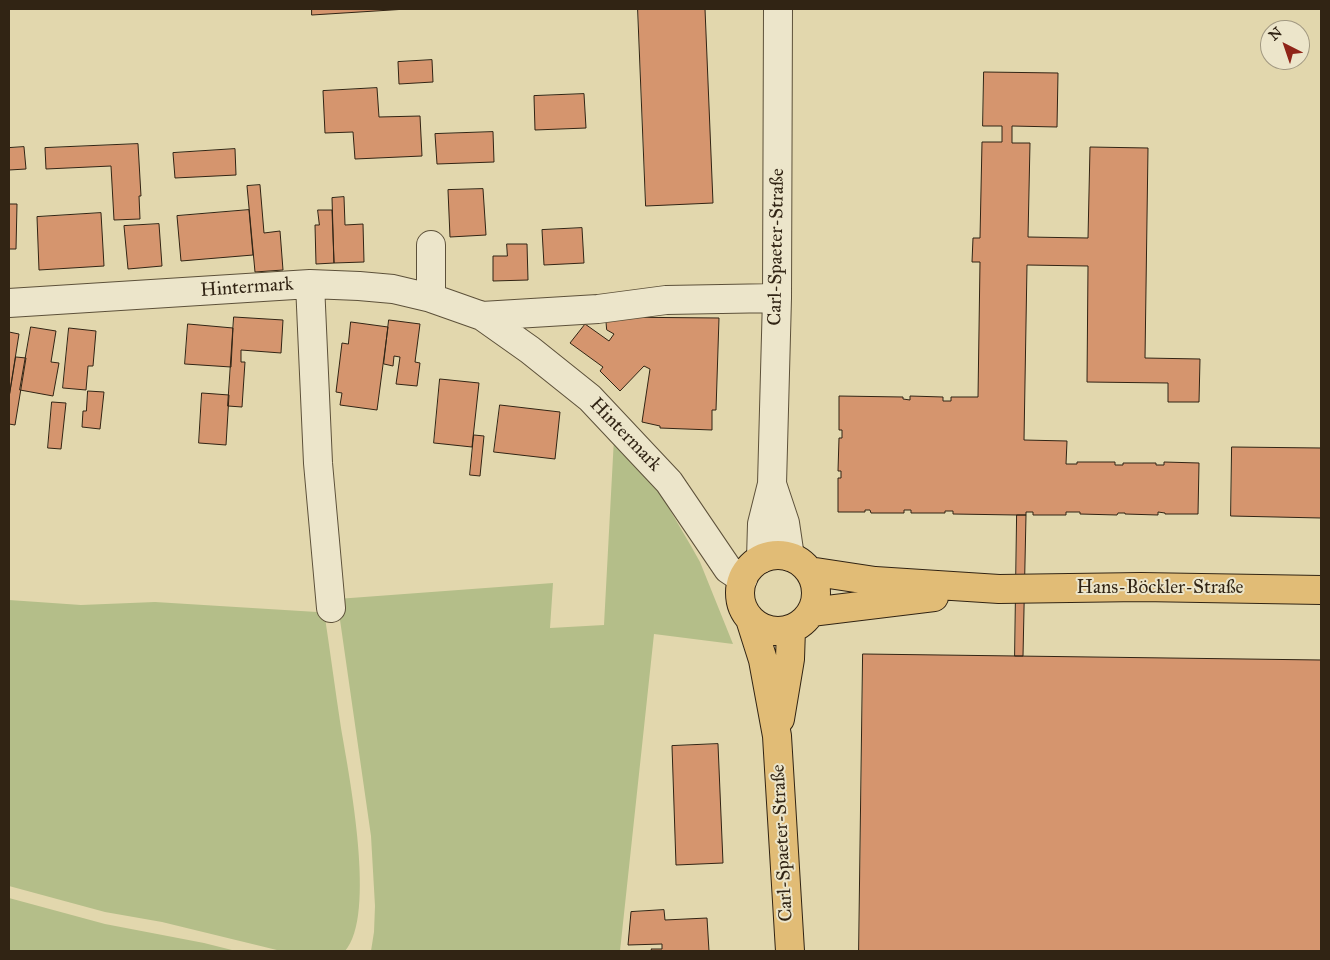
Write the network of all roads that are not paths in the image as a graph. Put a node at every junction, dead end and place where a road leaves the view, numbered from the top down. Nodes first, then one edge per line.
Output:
1 (778, 9) edge
2 (431, 245) dead end
3 (310, 284) junction
4 (431, 298) junction
5 (777, 298) junction
6 (9, 303) edge
7 (482, 316) junction
8 (772, 484) junction
9 (761, 559) junction
10 (800, 564) junction
11 (742, 579) junction
12 (999, 589) junction
13 (1321, 590) edge
14 (331, 608) dead end
15 (750, 619) junction
16 (801, 620) junction
17 (777, 736) junction
18 (790, 951) edge

1 - 5 street, Carl-Spaeter-Straße
2 - 4 street
3 - 4 street, Hintermark
3 - 6 street, Hintermark
3 - 14 street
4 - 7 street, Hintermark
5 - 7 street, Hintermark
5 - 8 street, Carl-Spaeter-Straße
7 - 11 street, Hintermark
8 - 9 street, Carl-Spaeter-Straße
8 - 10 street, Carl-Spaeter-Straße
9 - 10 main road
9 - 11 main road
10 - 12 main road, Hans-Böckler-Straße
10 - 16 main road, Carl-Spaeter-Straße
11 - 15 main road, Carl-Spaeter-Straße
12 - 13 main road, Hans-Böckler-Straße
12 - 16 main road, Hans-Böckler-Straße
15 - 16 main road
15 - 17 main road, Carl-Spaeter-Straße
16 - 17 main road, Carl-Spaeter-Straße
17 - 18 main road, Carl-Spaeter-Straße

